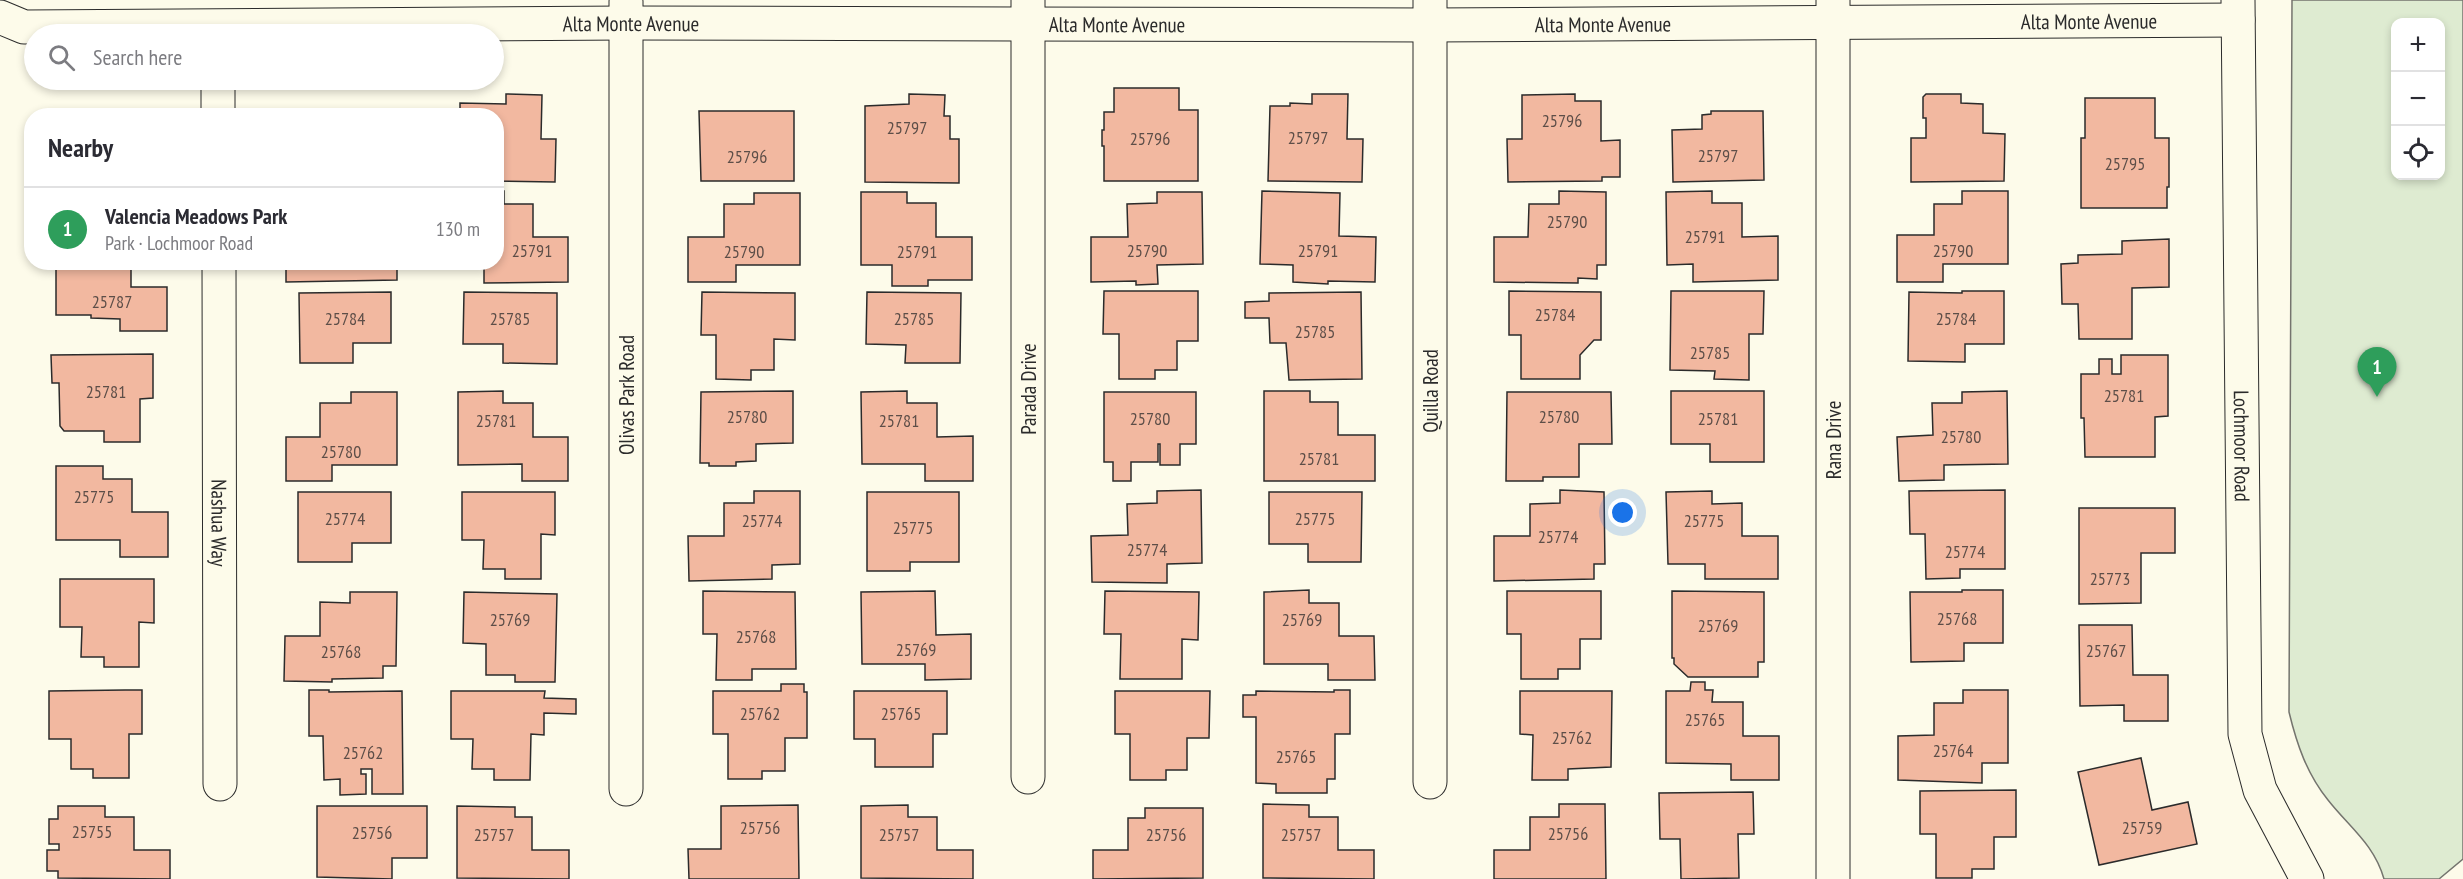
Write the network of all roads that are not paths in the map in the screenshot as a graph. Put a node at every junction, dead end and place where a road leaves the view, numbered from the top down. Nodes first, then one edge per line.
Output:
1 (2238, 10) edge
2 (626, 11) edge
3 (1028, 12) edge
4 (1833, 12) edge
5 (1430, 13) edge
6 (0, 17) edge
7 (218, 20) edge
8 (107, 24) edge
9 (24, 27) edge
10 (218, 90) edge
11 (218, 108) edge
12 (219, 270) edge
13 (1028, 777) dead end
14 (1430, 782) dead end
15 (220, 784) dead end
16 (626, 789) dead end
17 (1833, 879) edge
18 (2307, 879) edge

1 - 4 street, Alta Monte Avenue
1 - 18 street, Lochmoor Road
2 - 3 street, Alta Monte Avenue
2 - 7 street, Alta Monte Avenue
2 - 16 street, Olivas Park Road
3 - 5 street, Alta Monte Avenue
3 - 13 street, Parada Drive
4 - 5 street, Alta Monte Avenue
4 - 17 street, Rana Drive
5 - 14 street, Quilla Road
6 - 9 street, Alta Monte Avenue
7 - 8 street, Alta Monte Avenue
10 - 11 street
12 - 15 street, Nashua Way

